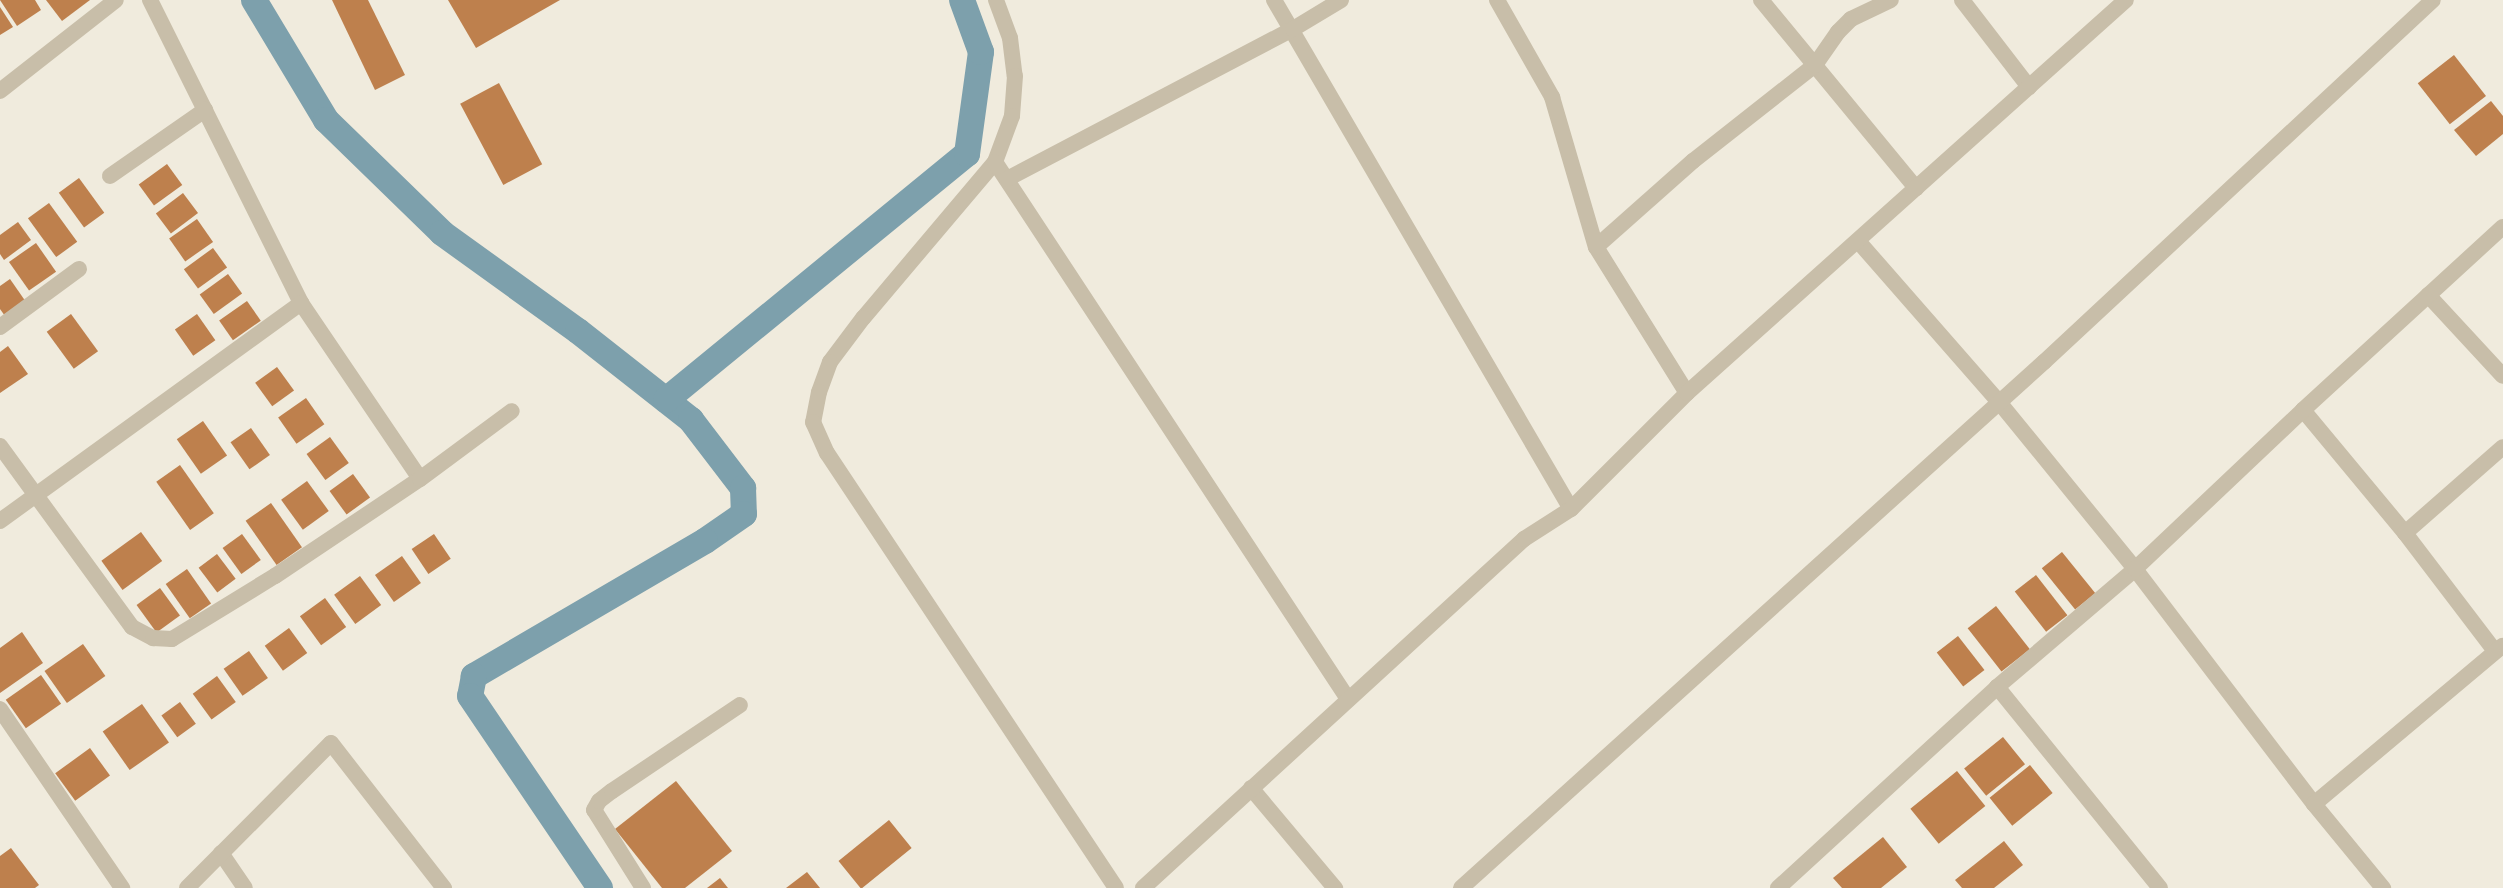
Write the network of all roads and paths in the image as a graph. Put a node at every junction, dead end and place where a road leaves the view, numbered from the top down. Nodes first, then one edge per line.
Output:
1 (116, 0) edge
2 (150, 0) edge
3 (996, 0) edge
4 (1274, 0) edge
5 (1341, 0) edge
6 (1497, 0) edge
7 (1761, 0) edge
8 (1891, 0) edge
9 (1962, 0) edge
10 (2126, 0) edge
11 (2433, 0) edge
12 (1293, 29) junction
13 (1815, 65) junction
14 (2029, 87) junction
15 (0, 92) edge
16 (205, 110) junction
17 (995, 162) junction
18 (110, 176) dead end
19 (1007, 179) junction
20 (1916, 188) junction
21 (2503, 227) edge
22 (1858, 240) junction
23 (1596, 247) junction
24 (79, 269) dead end
25 (2428, 295) junction
26 (301, 303) junction
27 (0, 327) edge
28 (2503, 376) edge
29 (1688, 393) junction
30 (1999, 402) junction
31 (2303, 410) junction
32 (512, 411) dead end
33 (0, 446) edge
34 (2502, 449) edge
35 (420, 479) junction
36 (35, 495) junction
37 (1571, 509) junction
38 (0, 521) edge
39 (2405, 533) junction
40 (2135, 569) junction
41 (2499, 648) edge
42 (1997, 687) junction
43 (1348, 699) junction
44 (740, 705) dead end
45 (0, 709) edge
46 (1251, 788) junction
47 (2314, 804) junction
48 (221, 853) junction
49 (122, 888) edge
50 (186, 888) edge
51 (245, 888) edge
52 (444, 888) edge
53 (643, 888) edge
54 (1116, 888) edge
55 (1143, 888) edge
56 (1335, 888) edge
57 (1461, 888) edge
58 (1778, 888) edge
59 (2160, 888) edge
60 (2383, 888) edge

1 - 15 street
2 - 16 street
3 - 17 street
4 - 12 street
5 - 12 street
6 - 23 street
7 - 13 street
8 - 13 street
9 - 14 street
10 - 14 street
11 - 30 street
12 - 19 street
12 - 37 street
13 - 20 street
13 - 23 street
14 - 20 street
16 - 18 street
16 - 26 street
17 - 19 street
17 - 54 street
19 - 43 street
20 - 22 street
21 - 25 street
22 - 29 street
22 - 30 street
23 - 29 street
24 - 27 street
25 - 28 street
25 - 31 street
26 - 35 street
26 - 36 street
29 - 37 street
30 - 40 street
30 - 57 street
31 - 39 street
31 - 40 street
32 - 35 street
33 - 36 street
34 - 39 street
35 - 36 street
36 - 38 street
37 - 43 street
39 - 41 street
40 - 42 street
40 - 47 street
41 - 47 street
42 - 58 street
42 - 59 street
43 - 46 street
44 - 53 street
45 - 49 street
46 - 55 street
46 - 56 street
47 - 60 street
48 - 50 street
48 - 51 street
48 - 52 street

